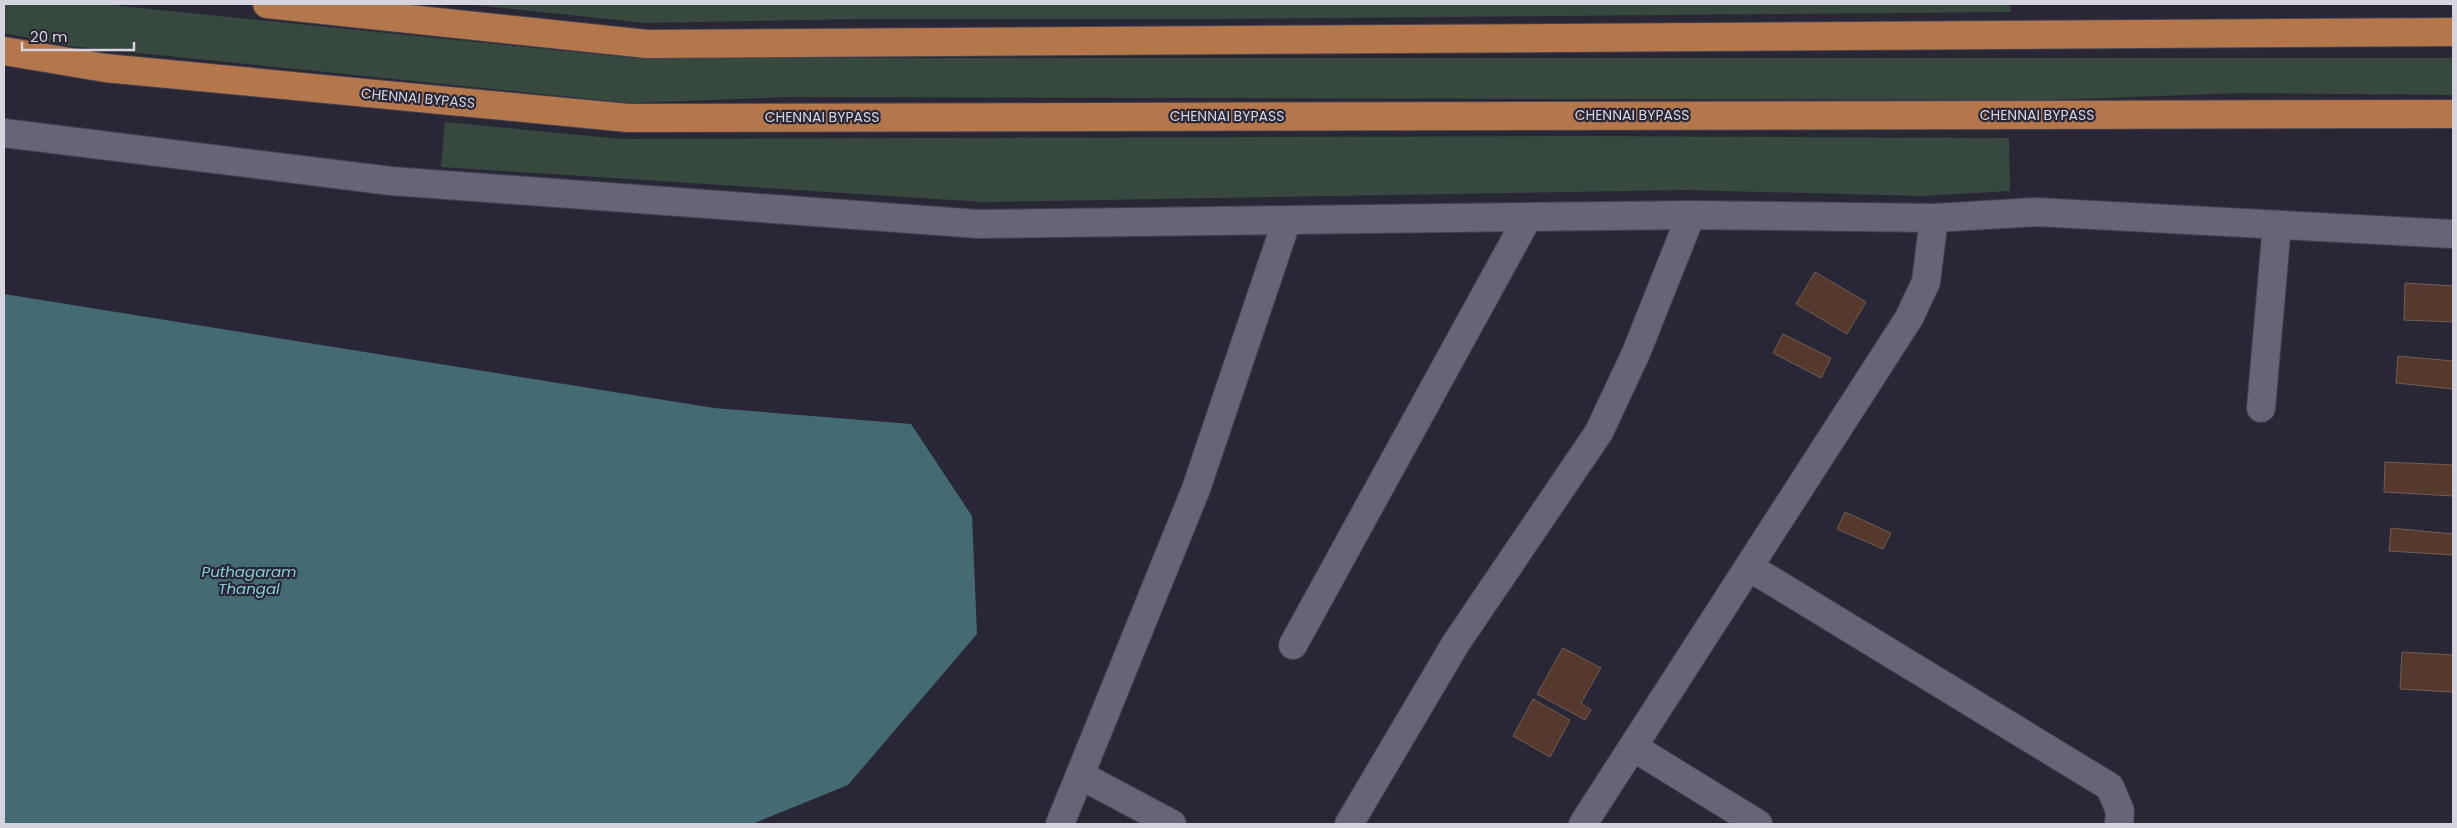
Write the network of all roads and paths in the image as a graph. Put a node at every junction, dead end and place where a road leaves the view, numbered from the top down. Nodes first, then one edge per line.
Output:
1 (266, 4) edge
2 (2453, 32) edge
3 (4, 51) edge
4 (2453, 114) edge
5 (4, 132) edge
6 (1691, 215) junction
7 (1528, 217) junction
8 (1934, 218) junction
9 (1287, 220) junction
10 (2277, 225) junction
11 (2453, 234) edge
12 (2261, 408) dead end
13 (1748, 567) junction
14 (1293, 645) dead end
15 (1633, 747) junction
16 (1080, 775) junction
17 (1060, 824) edge
18 (1172, 824) edge
19 (1349, 824) edge
20 (1583, 824) edge
21 (1758, 824) edge
22 (2119, 824) edge

1 - 2 highway
3 - 4 highway, CHENNAI BYPASS
5 - 9 street
6 - 7 street
6 - 8 street
6 - 19 street
7 - 9 street
7 - 14 street
8 - 10 street
8 - 13 street
9 - 16 street
10 - 11 street
10 - 12 street
13 - 15 street
13 - 22 street
15 - 20 street
15 - 21 street
16 - 17 street
16 - 18 street

